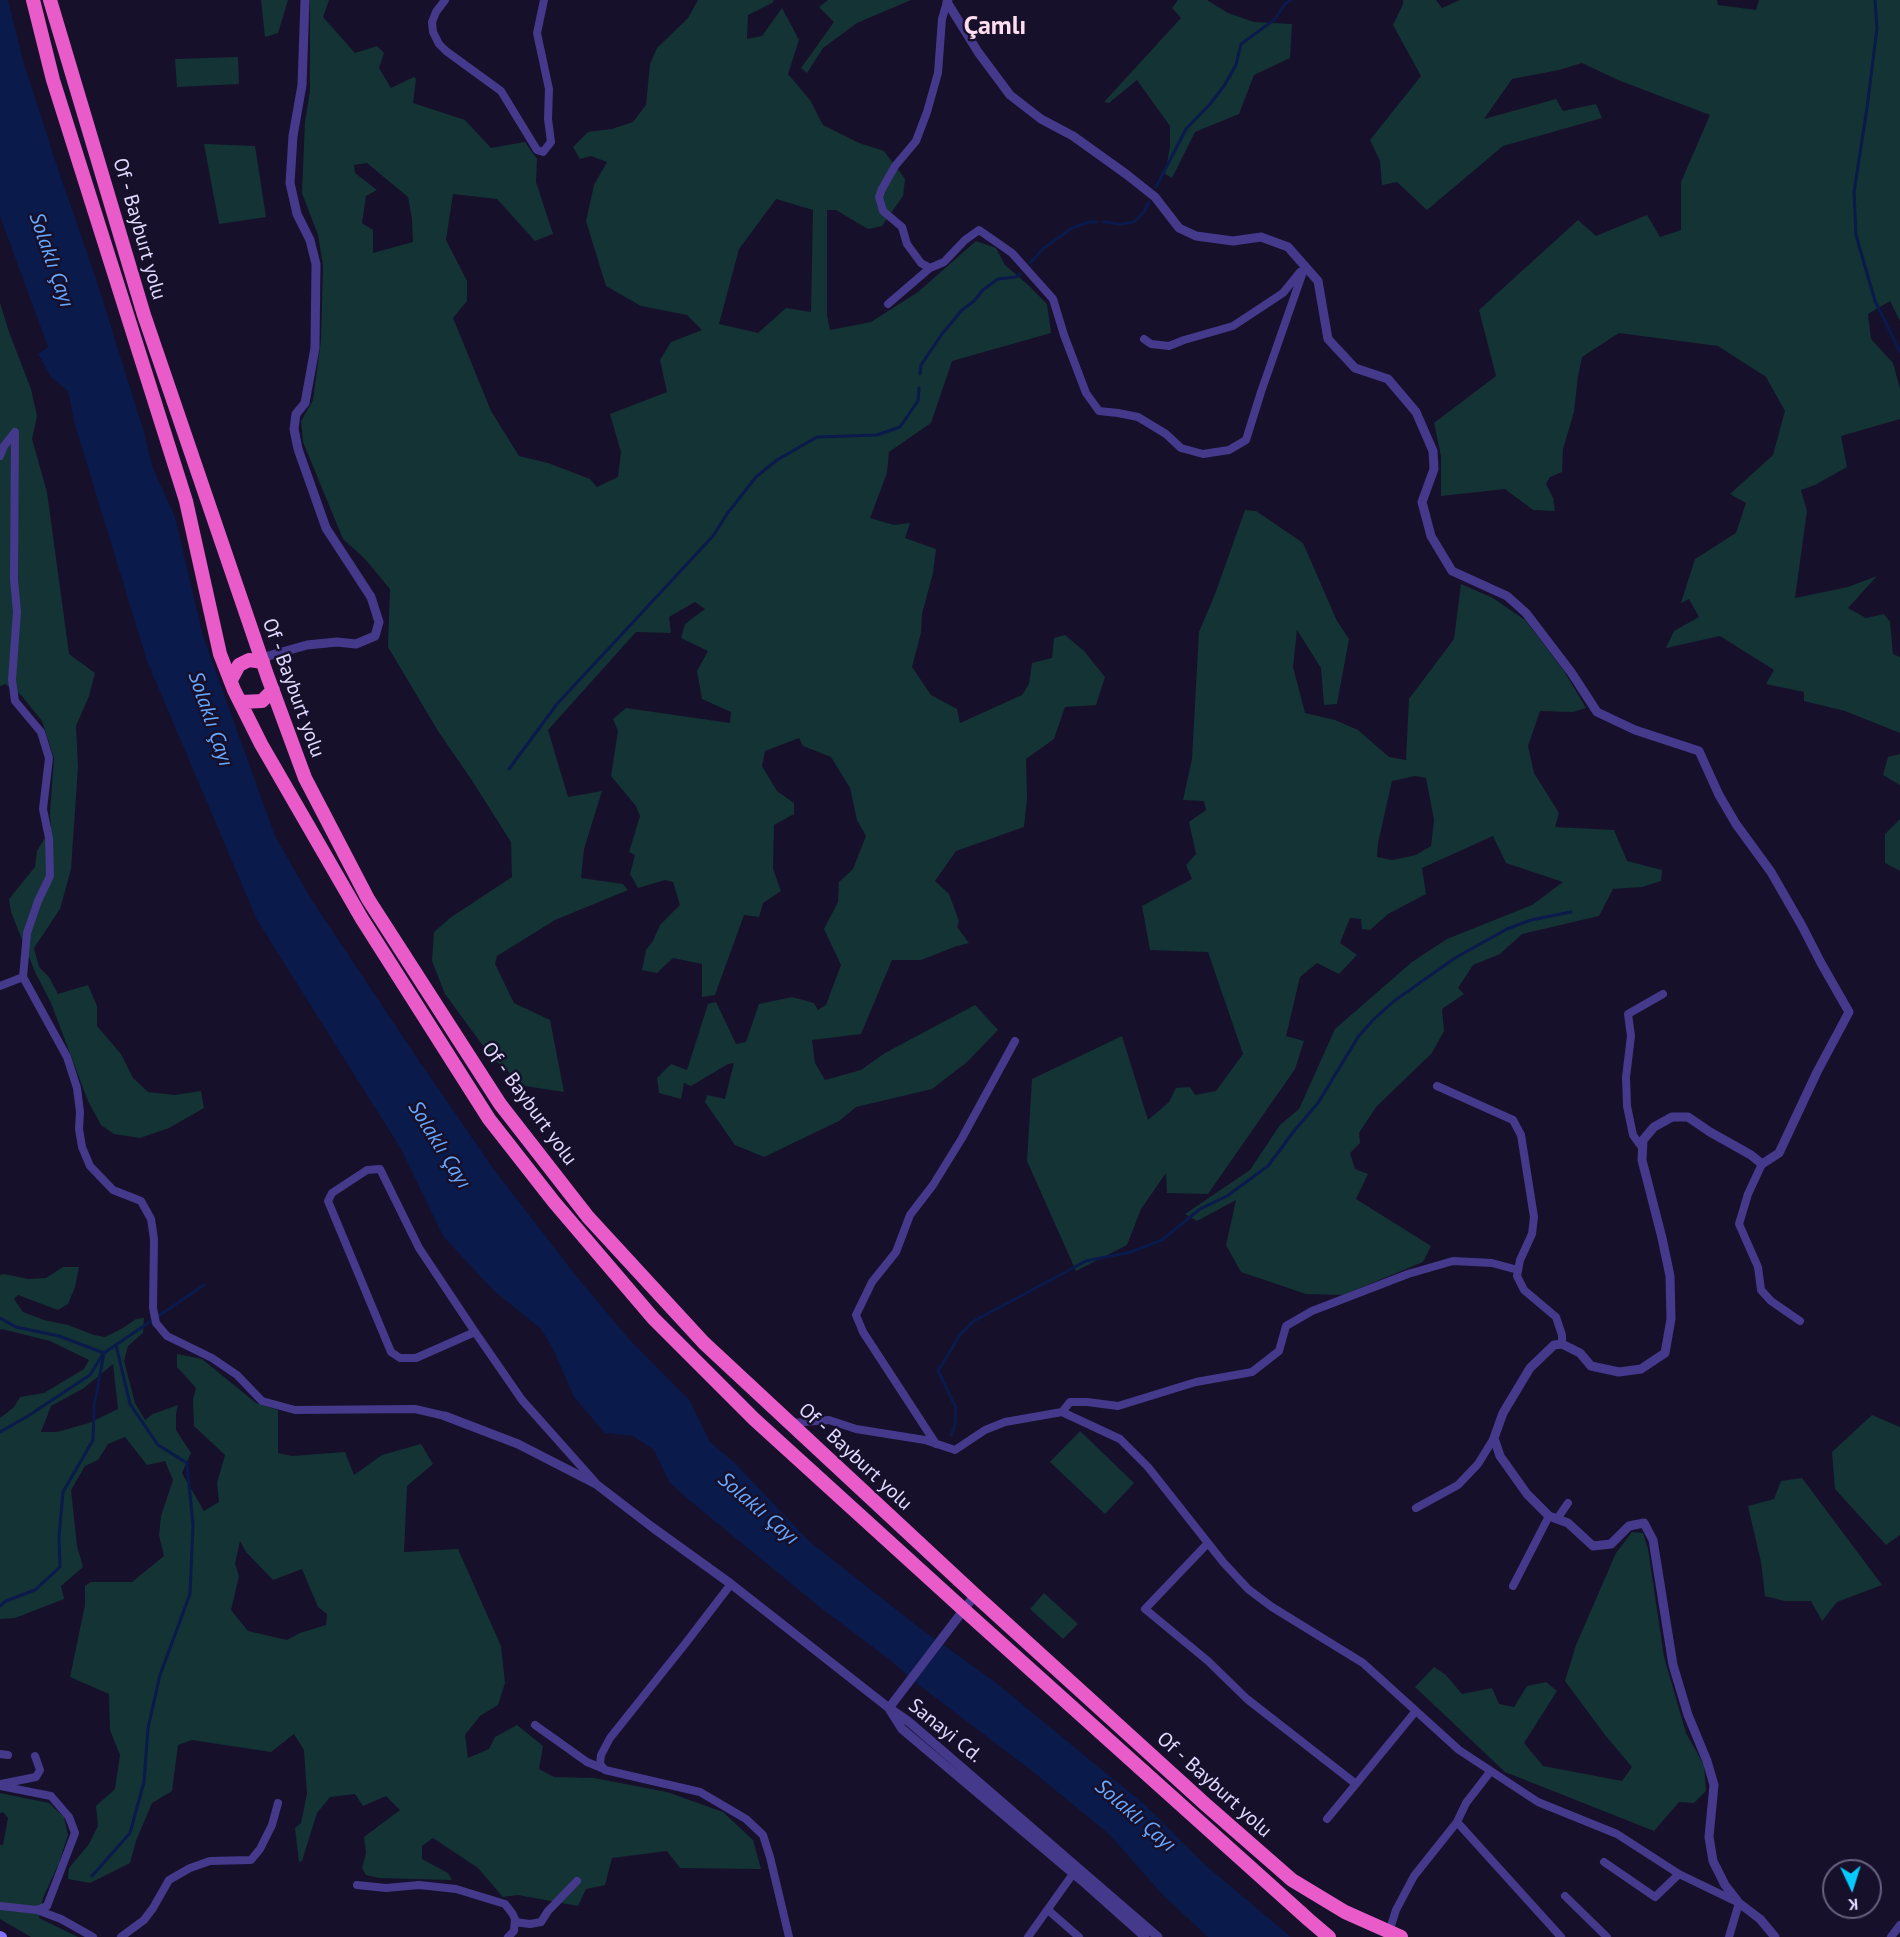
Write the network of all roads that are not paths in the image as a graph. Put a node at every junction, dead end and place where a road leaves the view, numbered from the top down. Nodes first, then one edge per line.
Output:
1 (33, 0) edge
2 (50, 0) edge
3 (305, 0) edge
4 (445, 0) edge
5 (544, 0) edge
6 (948, 1) edge
7 (1305, 266) junction
8 (930, 268) junction
9 (888, 304) dead end
10 (1144, 339) dead end
11 (0, 456) edge
12 (262, 660) junction
13 (231, 680) junction
14 (273, 690) junction
15 (240, 702) junction
16 (23, 977) junction
17 (0, 986) edge
18 (1663, 994) dead end
19 (1015, 1041) dead end
20 (1437, 1086) dead end
21 (1643, 1149) junction
22 (1762, 1164) junction
23 (1518, 1270) junction
24 (1800, 1321) dead end
25 (475, 1332) junction
26 (1562, 1344) junction
27 (1062, 1412) junction
28 (445, 1416) joint
29 (790, 1423) junction
30 (1494, 1438) junction
31 (936, 1444) junction
32 (596, 1484) junction
33 (1568, 1503) dead end
34 (1416, 1508) dead end
35 (1553, 1517) junction
36 (1208, 1543) junction
37 (731, 1584) junction
38 (1513, 1586) dead end
39 (975, 1595) junction
40 (960, 1613) junction
41 (889, 1708) junction
42 (1415, 1712) junction
43 (535, 1725) dead end
44 (35, 1756) dead end
45 (605, 1770) junction
46 (1490, 1772) junction
47 (1356, 1784) junction
48 (0, 1785) edge
49 (278, 1803) dead end
50 (1327, 1819) dead end
51 (1456, 1822) junction
52 (1604, 1862) dead end
53 (1075, 1870) junction
54 (1679, 1874) junction
55 (578, 1881) dead end
56 (357, 1886) dead end
57 (1564, 1896) dead end
58 (1739, 1903) junction
59 (0, 1906) edge
60 (37, 1910) junction
61 (1047, 1910) junction
62 (515, 1922) junction
63 (1900, 1925) edge
64 (1368, 1930) edge
65 (1395, 1935) edge
66 (93, 1937) edge
67 (121, 1937) edge
68 (508, 1937) edge
69 (789, 1937) edge
70 (1029, 1937) edge
71 (1079, 1937) edge
72 (1145, 1937) edge
73 (1158, 1937) edge
74 (1329, 1937) edge
75 (1561, 1937) edge
76 (1607, 1937) edge
77 (1729, 1937) edge
78 (1774, 1937) edge
79 (1891, 1937) edge

1 - 13 highway, Of - Bayburt yolu
2 - 12 highway, Of - Bayburt yolu
3 - 12 street
4 - 5 street
6 - 7 street
6 - 8 street
7 - 8 street
7 - 10 street
7 - 22 street
8 - 9 street
11 - 16 street
12 - 13 highway
12 - 14 highway, Of - Bayburt yolu
13 - 15 highway, Of - Bayburt yolu
14 - 15 highway
14 - 29 highway, Of - Bayburt yolu
15 - 40 highway, Of - Bayburt yolu
16 - 17 street
16 - 28 street
18 - 21 street
19 - 31 street
20 - 23 street
21 - 22 street
21 - 26 street
22 - 24 street
23 - 26 street
23 - 27 street
25 - 25 street
25 - 32 street
26 - 30 street
27 - 31 street
27 - 36 street
28 - 32 street, Sanayi Cd.
29 - 31 street
29 - 39 highway, Of - Bayburt yolu
30 - 34 street
30 - 35 street
32 - 37 street, Sanayi Cd.
33 - 35 street
35 - 38 street
35 - 58 street
36 - 42 street
36 - 47 street
37 - 41 street, Sanayi Cd.
37 - 45 street
39 - 40 street
39 - 64 highway, Of - Bayburt yolu
40 - 41 street
40 - 74 highway, Of - Bayburt yolu
41 - 53 street, Sanayi Cd.
42 - 46 street
42 - 47 street
43 - 45 street
44 - 48 street
45 - 69 street
46 - 51 street
46 - 54 street
47 - 50 street
48 - 60 street
49 - 67 street
51 - 65 street
51 - 75 street
52 - 54 street
53 - 61 street
53 - 72 street, Sanayi Cd.
53 - 73 street, Sanayi Cd.
54 - 58 street
55 - 62 street
56 - 62 street
57 - 76 street
58 - 77 street
58 - 78 street
59 - 60 street
60 - 66 street
61 - 70 street
61 - 71 street
62 - 68 street
63 - 79 street
64 - 65 highway, Of - Bayburt yolu

